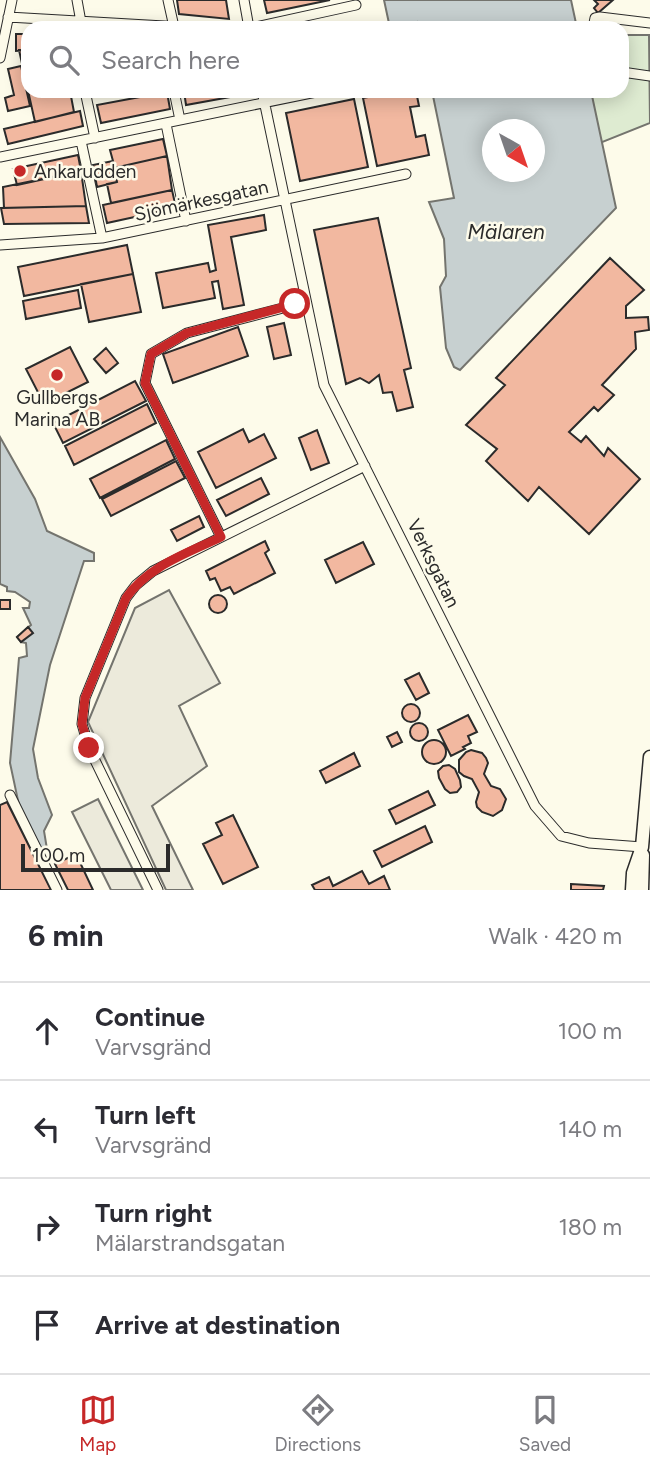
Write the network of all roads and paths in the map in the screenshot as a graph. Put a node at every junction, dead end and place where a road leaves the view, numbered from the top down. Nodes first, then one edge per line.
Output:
1 (12, 0) edge
2 (77, 0) edge
3 (168, 0) edge
4 (244, 0) edge
5 (356, 5) dead end
6 (8, 17) junction
7 (40, 21) edge
8 (81, 21) edge
9 (173, 21) edge
10 (248, 21) edge
11 (282, 21) edge
12 (594, 21) edge
13 (650, 23) edge
14 (0, 58) edge
15 (629, 73) edge
16 (650, 76) edge
17 (86, 98) edge
18 (175, 98) edge
19 (264, 98) edge
20 (288, 98) edge
21 (265, 103) junction
22 (180, 120) junction
23 (166, 124) junction
24 (94, 138) junction
25 (81, 141) junction
26 (0, 158) edge
27 (406, 174) dead end
28 (285, 200) junction
29 (186, 221) junction
30 (102, 238) junction
31 (0, 246) edge
32 (306, 302) junction
33 (365, 466) junction
34 (221, 537) junction
35 (650, 757) edge
36 (10, 795) dead end
37 (645, 841) edge
38 (650, 869) edge
39 (57, 890) edge
40 (158, 890) edge
41 (632, 890) edge
42 (642, 890) edge
43 (649, 890) edge

1 - 6 street
2 - 8 street
3 - 9 street
4 - 10 street
5 - 11 street
6 - 7 street
6 - 14 street
12 - 13 street
15 - 16 street
17 - 24 street
18 - 22 street
19 - 21 street, Verksgatan
20 - 21 street
21 - 22 street
21 - 28 street, Verksgatan
22 - 23 street
23 - 24 street
23 - 29 street
24 - 25 street
25 - 26 street
25 - 30 street
27 - 28 street, Sjömärkesgatan
28 - 29 street, Sjömärkesgatan
28 - 32 street, Verksgatan
29 - 30 street, Sjömärkesgatan
30 - 31 street, Sjömärkesgatan
32 - 33 street, Verksgatan
32 - 34 street
33 - 34 street
33 - 37 street, Verksgatan
34 - 40 street
35 - 37 main road
36 - 39 street
37 - 41 main road
37 - 42 main road
38 - 43 main road

